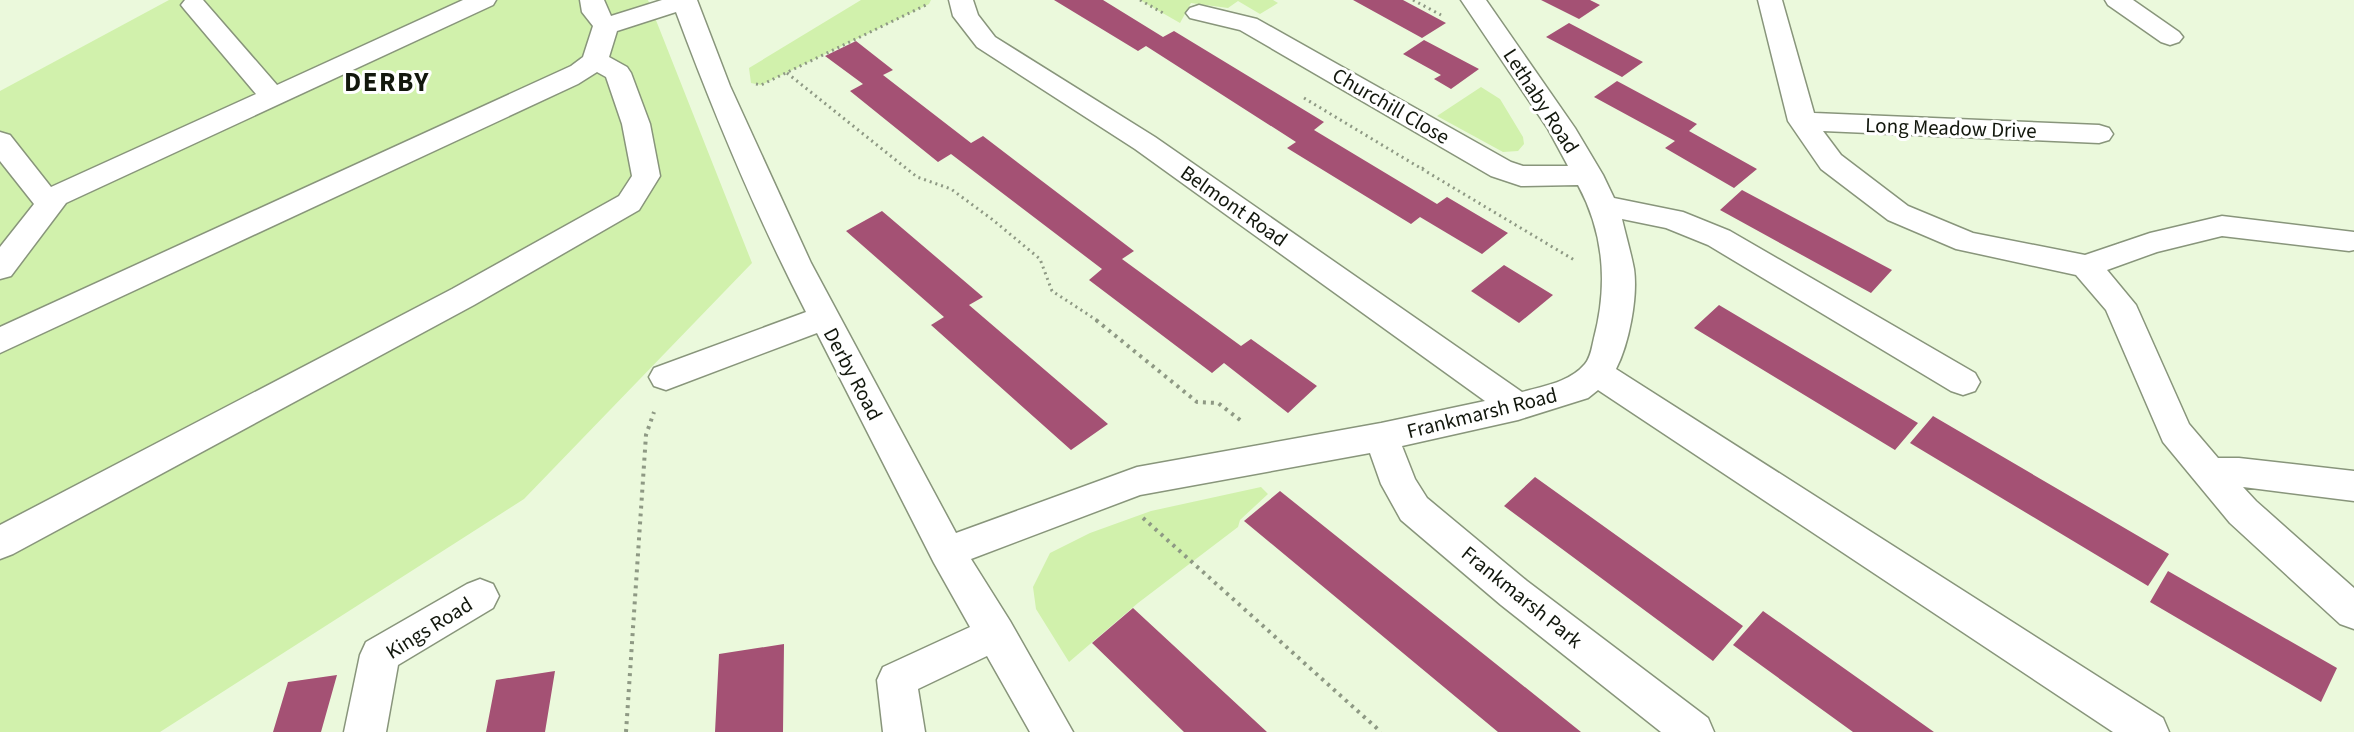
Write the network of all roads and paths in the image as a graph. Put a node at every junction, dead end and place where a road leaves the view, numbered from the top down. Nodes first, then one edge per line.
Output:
1 (484, 0) edge
2 (592, 0) edge
3 (936, 0) edge
4 (961, 0) edge
5 (1473, 0) edge
6 (1770, 0) edge
7 (2117, 0) edge
8 (685, 1) edge
9 (194, 4) dead end
10 (1199, 13) dead end
11 (606, 26) junction
12 (2170, 37) dead end
13 (596, 60) junction
14 (787, 73) junction
15 (717, 86) junction
16 (272, 96) junction
17 (1802, 121) junction
18 (2099, 134) dead end
19 (0, 141) edge
20 (1422, 168) dead end
21 (1588, 175) junction
22 (56, 196) junction
23 (1604, 206) junction
24 (2349, 242) dead end
25 (2086, 266) junction
26 (0, 268) edge
27 (1617, 286) junction
28 (824, 318) junction
29 (0, 341) edge
30 (1597, 373) junction
31 (666, 377) joint
32 (1963, 382) dead end
33 (1518, 407) junction
34 (1381, 437) junction
35 (1284, 455) junction
36 (2208, 472) junction
37 (2354, 486) edge
38 (1114, 490) junction
39 (0, 543) edge
40 (947, 552) junction
41 (480, 596) dead end
42 (2354, 612) edge
43 (996, 633) junction
44 (365, 732) edge
45 (626, 732) edge
46 (904, 732) edge
47 (1052, 732) edge
48 (1381, 732) edge
49 (1693, 732) edge
50 (2148, 732) edge

1 - 16 street
2 - 11 street
3 - 14 path
4 - 33 street, Belmont Road
5 - 21 street, Lethaby Road
6 - 17 street
7 - 12 street
8 - 11 street
8 - 15 street, Derby Road
9 - 16 street
10 - 21 street, Churchill Close
11 - 13 street
13 - 29 street
13 - 39 street
14 - 15 path
14 - 35 path
15 - 28 street, Derby Road
16 - 22 street
17 - 18 street, Long Meadow Drive
17 - 25 street
19 - 22 street
20 - 27 path
21 - 23 street, Lethaby Road
22 - 26 street
23 - 27 street
23 - 32 street
24 - 25 street
25 - 36 street
27 - 30 street
28 - 31 street
28 - 40 street, Derby Road
30 - 33 street, Frankmarsh Road
30 - 50 street
31 - 45 path
33 - 34 street, Frankmarsh Road
34 - 35 street, Frankmarsh Road
34 - 49 street, Frankmarsh Park
35 - 38 street, Frankmarsh Road
36 - 37 street
36 - 42 street
38 - 40 street, Frankmarsh Road
38 - 48 path
40 - 43 street, Derby Road
41 - 44 street, Kings Road
43 - 46 street
43 - 47 street, Derby Road

